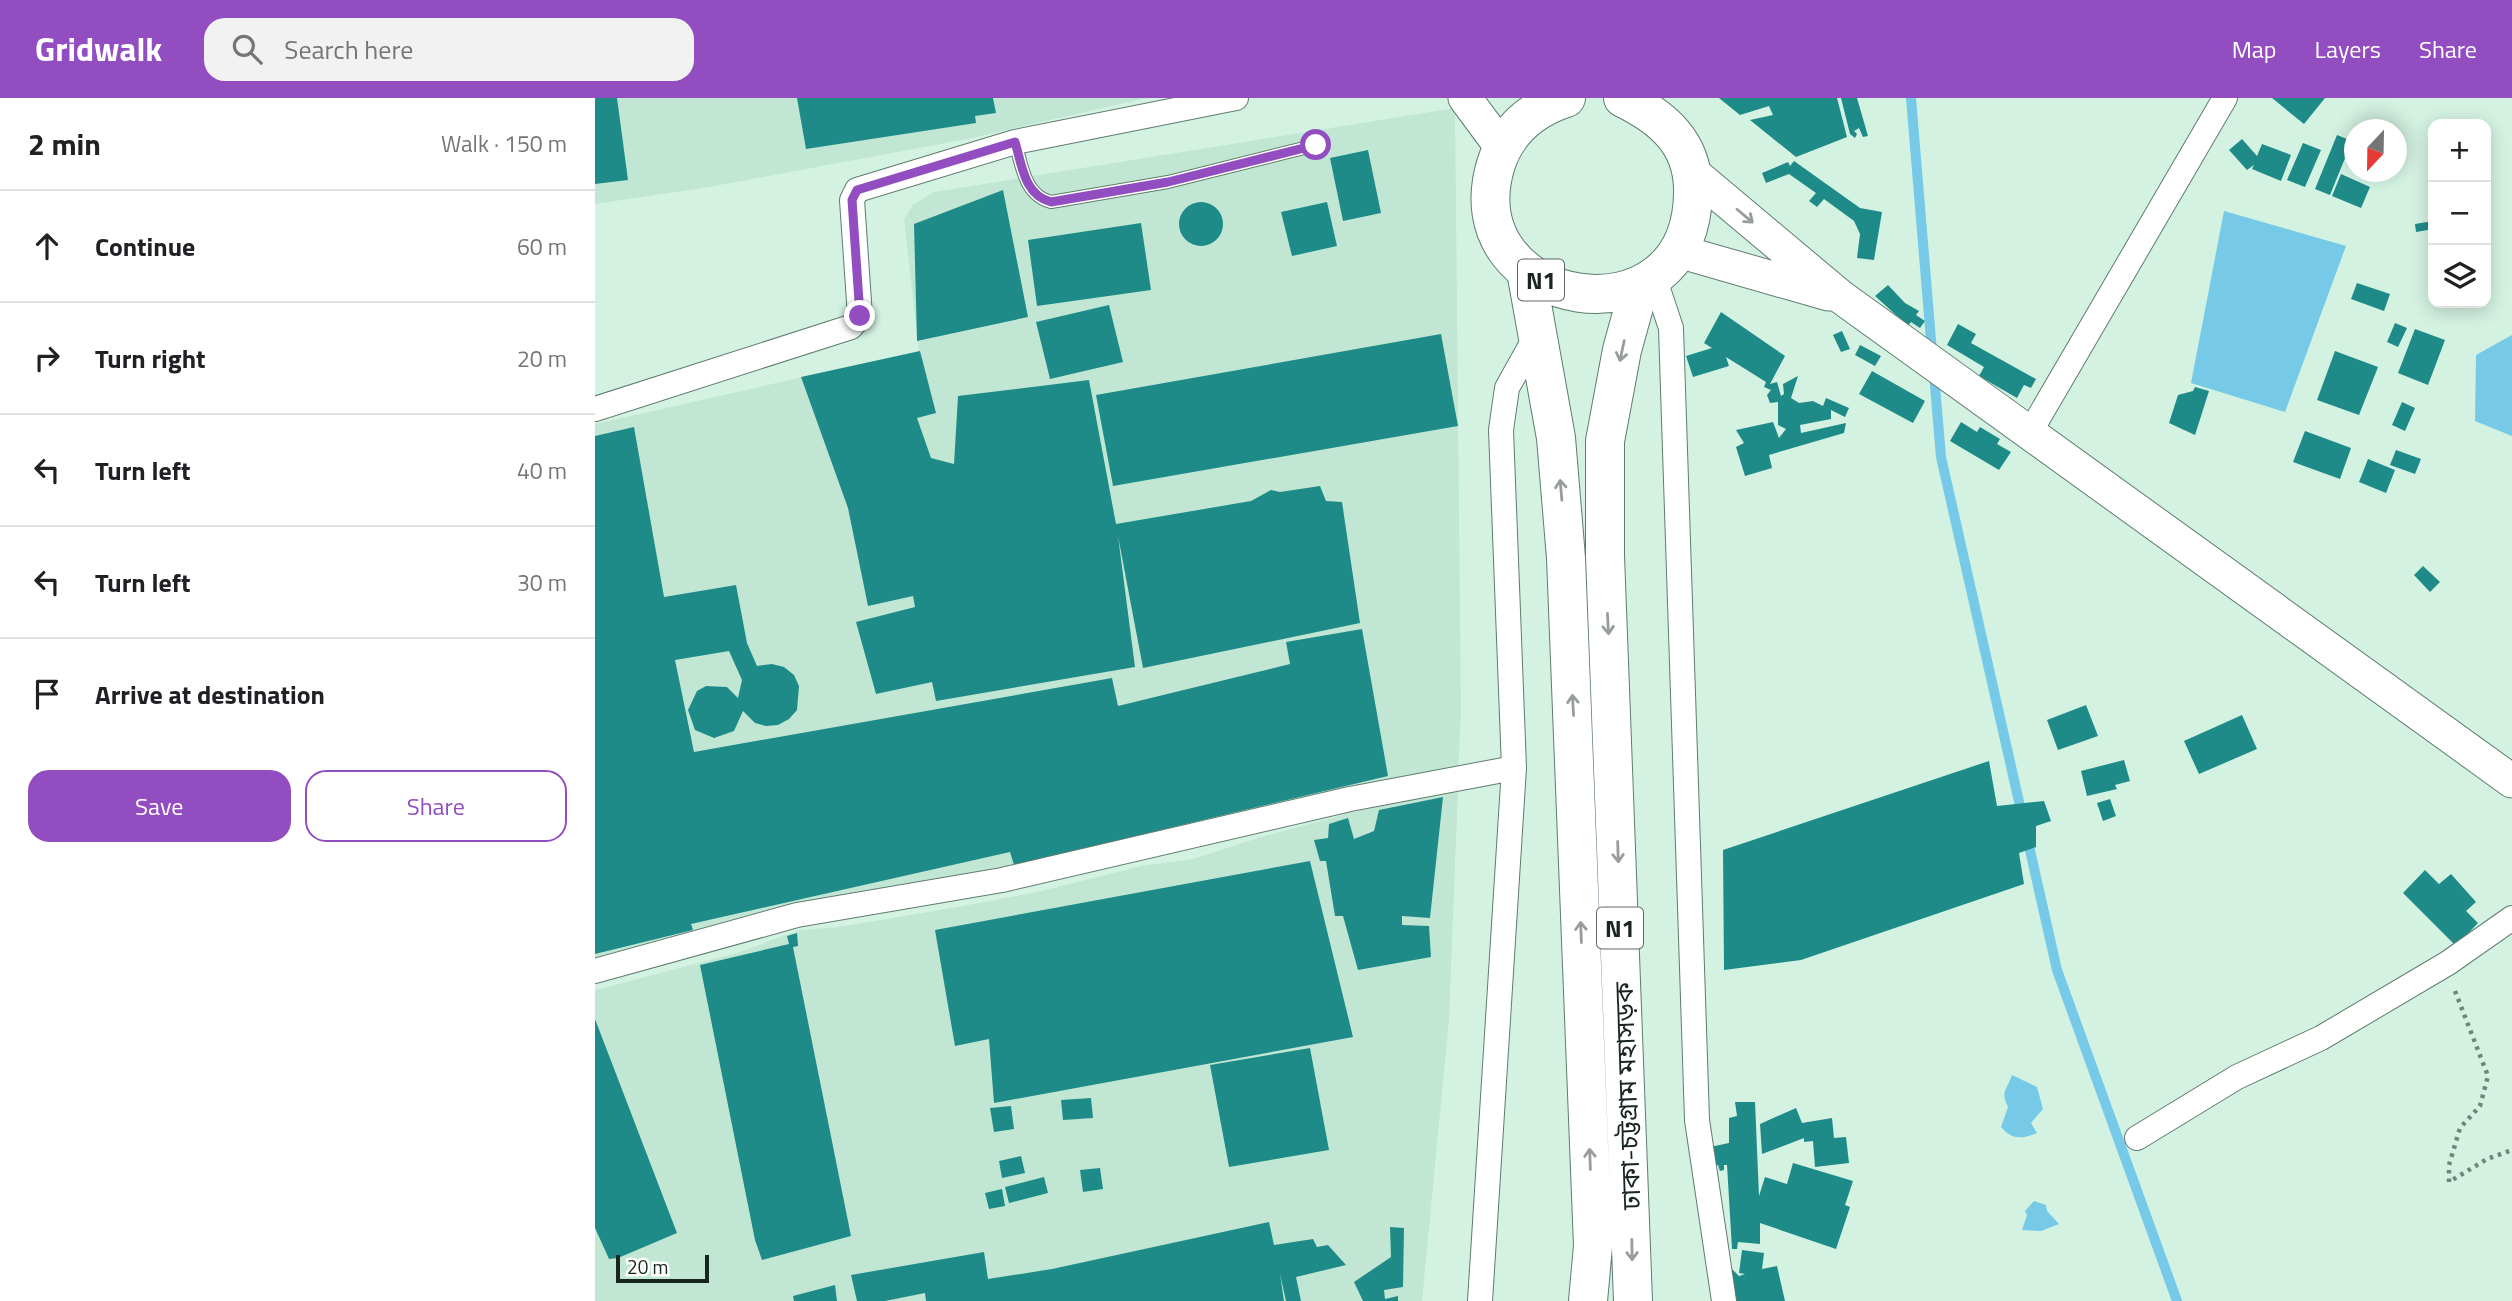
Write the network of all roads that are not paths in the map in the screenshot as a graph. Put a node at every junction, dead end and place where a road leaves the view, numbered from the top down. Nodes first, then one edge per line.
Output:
1 (1236, 98) edge
2 (1465, 98) edge
3 (1566, 98) edge
4 (1623, 98) edge
5 (2225, 98) edge
6 (1509, 125) edge
7 (1015, 142) junction
8 (1316, 145) dead end
9 (1692, 172) junction
10 (1526, 271) junction
11 (1657, 271) junction
12 (1841, 297) junction
13 (1537, 336) junction
14 (595, 409) edge
15 (2029, 434) junction
16 (1514, 768) junction
17 (2512, 781) edge
18 (2512, 918) edge
19 (595, 971) edge
20 (2137, 1138) dead end
21 (1480, 1301) edge
22 (1588, 1301) edge
23 (1633, 1301) edge
24 (1724, 1301) edge

1 - 7 street
2 - 6 main road
3 - 6 highway
4 - 9 highway, N1
5 - 15 street
6 - 10 highway, N1
7 - 8 lane
7 - 14 street
9 - 11 highway, N1
9 -> 12 main road
10 - 11 highway, N1
10 - 13 highway, N1
11 - 12 main road
11 -> 23 highway, ঢাকা-চট্টগ্রাম মহাসড়ক / N1
11 - 24 street
12 - 15 main road
13 - 16 street
22 -> 13 highway, ঢাকা-চট্টগ্রাম মহাসড়ক / N1
15 - 17 main road
16 - 19 street
16 - 21 street
18 - 20 street

